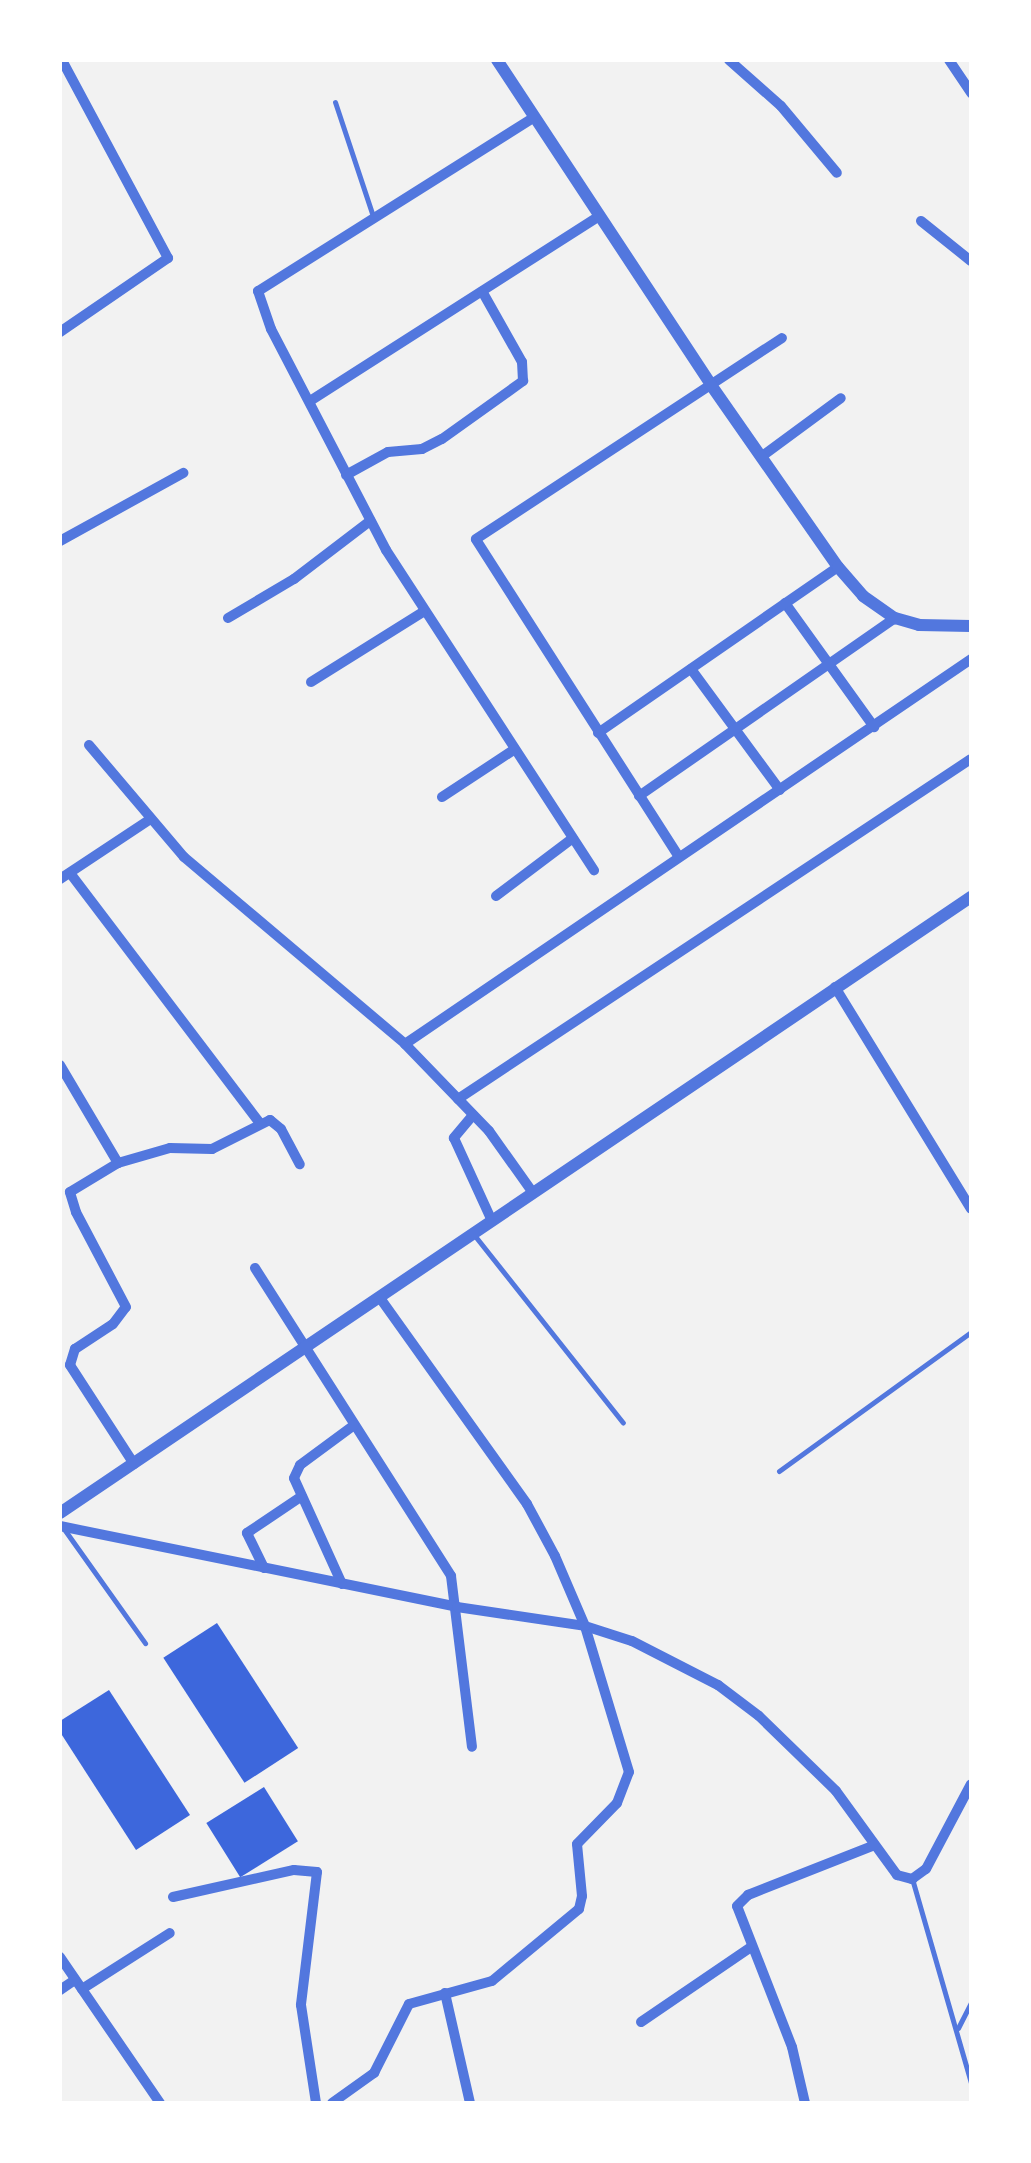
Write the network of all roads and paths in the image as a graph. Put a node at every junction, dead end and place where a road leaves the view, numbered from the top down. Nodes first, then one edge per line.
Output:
1 (62, 60) edge
2 (497, 60) edge
3 (729, 60) edge
4 (949, 60) edge
5 (971, 93) edge
6 (334, 102) dead end
7 (533, 118) junction
8 (838, 174) dead end
9 (373, 216) junction
10 (599, 216) junction
11 (922, 222) dead end
12 (971, 261) edge
13 (482, 291) junction
14 (60, 332) edge
15 (782, 338) dead end
16 (711, 385) junction
17 (841, 398) dead end
18 (310, 401) junction
19 (760, 457) junction
20 (183, 473) dead end
21 (346, 475) junction
22 (370, 521) junction
23 (60, 542) edge
24 (838, 567) junction
25 (786, 603) junction
26 (424, 612) junction
27 (228, 618) dead end
28 (895, 618) junction
29 (971, 626) edge
30 (971, 659) edge
31 (830, 664) junction
32 (691, 668) junction
33 (311, 682) dead end
34 (874, 727) junction
35 (736, 730) junction
36 (598, 733) junction
37 (89, 745) dead end
38 (515, 749) junction
39 (971, 759) edge
40 (780, 790) junction
41 (442, 796) dead end
42 (639, 796) junction
43 (149, 820) junction
44 (573, 838) junction
45 (679, 857) junction
46 (594, 870) dead end
47 (65, 876) edge
48 (496, 896) dead end
49 (971, 897) edge
50 (835, 987) junction
51 (405, 1044) junction
52 (60, 1065) edge
53 (458, 1099) junction
54 (473, 1115) junction
55 (260, 1123) junction
56 (118, 1163) junction
57 (300, 1164) dead end
58 (533, 1194) junction
59 (971, 1209) edge
60 (492, 1221) junction
61 (474, 1234) junction
62 (255, 1268) dead end
63 (380, 1298) junction
64 (971, 1332) edge
65 (304, 1350) junction
66 (65, 1368) edge
67 (623, 1423) dead end
68 (354, 1426) junction
69 (134, 1464) junction
70 (779, 1470) dead end
71 (302, 1496) junction
72 (61, 1522) edge
73 (264, 1568) junction
74 (342, 1584) junction
75 (456, 1608) junction
76 (585, 1626) junction
77 (145, 1643) dead end
78 (472, 1747) dead end
79 (971, 1784) edge
80 (875, 1844) junction
81 (912, 1879) junction
82 (172, 1897) dead end
83 (170, 1933) dead end
84 (751, 1947) junction
85 (60, 1957) edge
86 (78, 1984) junction
87 (60, 1990) edge
88 (445, 1994) junction
89 (971, 2002) edge
90 (641, 2022) dead end
91 (956, 2030) junction
92 (971, 2084) edge
93 (160, 2103) edge
94 (316, 2103) edge
95 (332, 2103) edge
96 (470, 2103) edge
97 (805, 2103) edge

1 - 14 street
2 - 7 street
3 - 8 street
4 - 5 street
6 - 9 lane
7 - 9 street
7 - 10 street
9 - 18 street
10 - 13 street
10 - 16 street
11 - 12 street
13 - 18 street
13 - 21 street
15 - 16 street
16 - 19 street
16 - 36 street
17 - 19 street
18 - 21 street
19 - 24 street
20 - 23 street
21 - 22 street
22 - 26 street
22 - 27 street
24 - 25 street
24 - 28 street
25 - 31 street
25 - 32 street
26 - 33 street
26 - 38 street
28 - 29 street
28 - 31 street
30 - 34 street
31 - 34 street
31 - 35 street
32 - 35 street
32 - 36 street
34 - 40 street
35 - 40 street
35 - 42 street
36 - 42 street
37 - 43 street
38 - 41 street
38 - 44 street
39 - 53 street
40 - 45 street
42 - 45 street
43 - 47 street
43 - 51 street
44 - 46 street
44 - 48 street
45 - 51 street
47 - 55 street
49 - 50 street
50 - 58 street
50 - 59 street
51 - 53 street
52 - 56 street
53 - 54 street
54 - 58 street
54 - 60 street
55 - 56 street
55 - 57 street
56 - 66 street
58 - 60 street
60 - 61 street
61 - 63 street
61 - 67 lane
62 - 65 street
63 - 65 street
63 - 76 street
64 - 70 lane
65 - 68 street
65 - 69 street
66 - 69 street
68 - 71 street
68 - 75 street
69 - 72 street
71 - 73 street
71 - 74 street
72 - 73 street
72 - 77 lane
73 - 74 street
74 - 75 street
75 - 76 street
75 - 78 street
76 - 80 street
76 - 88 street
79 - 81 street
80 - 81 street
80 - 84 street
81 - 91 lane
82 - 94 street
83 - 86 street
84 - 90 street
84 - 97 street
85 - 86 street
86 - 87 street
86 - 93 street
88 - 95 street
88 - 96 street
89 - 91 lane
91 - 92 lane

